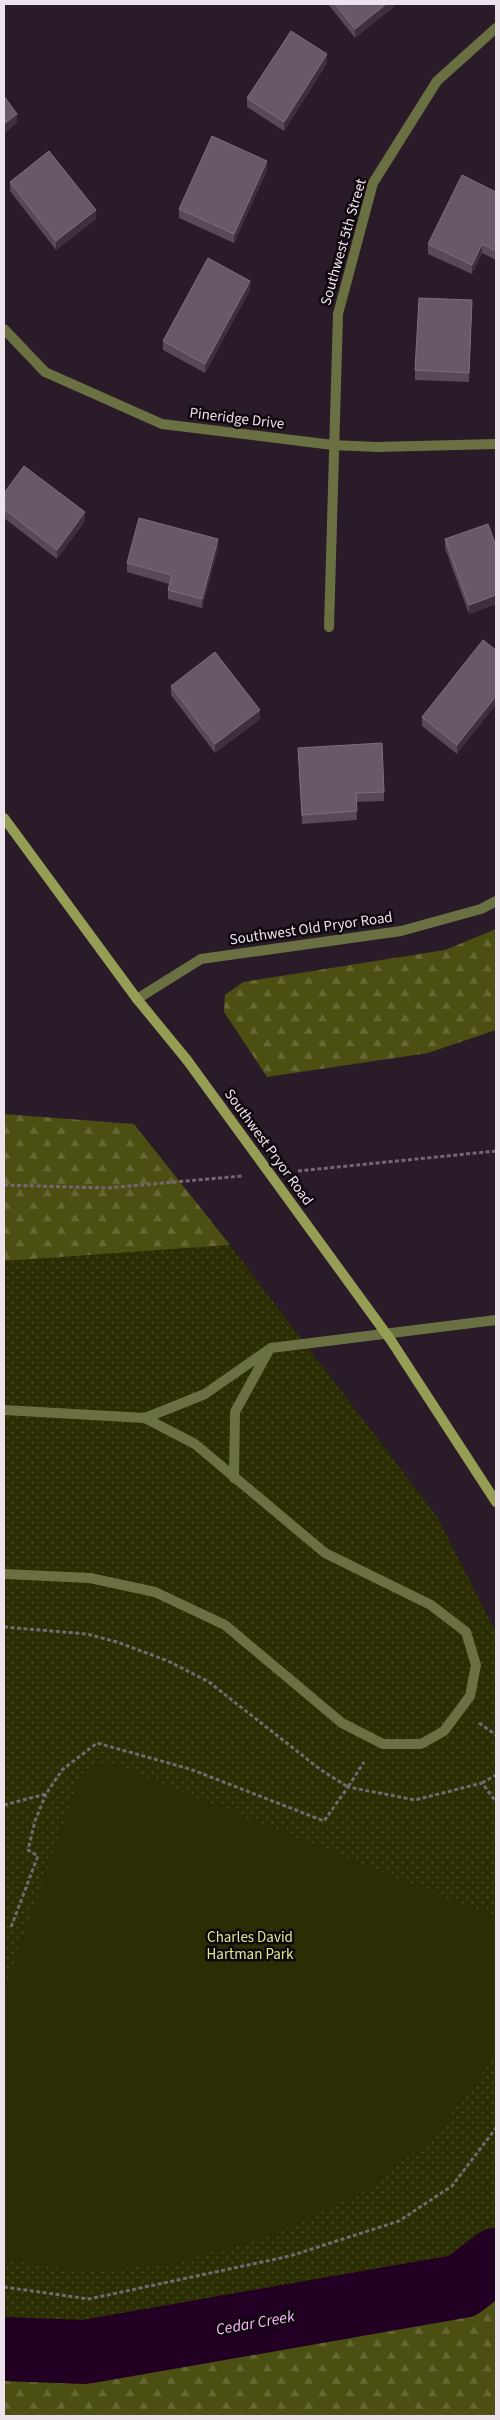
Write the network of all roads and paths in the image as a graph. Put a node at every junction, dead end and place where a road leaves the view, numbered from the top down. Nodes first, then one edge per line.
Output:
1 (496, 28) edge
2 (4, 329) edge
3 (496, 444) edge
4 (333, 445) junction
5 (329, 627) dead end
6 (4, 818) edge
7 (496, 901) edge
8 (137, 999) junction
9 (496, 1320) edge
10 (270, 1348) junction
11 (4, 1410) edge
12 (145, 1418) junction
13 (234, 1478) junction
14 (496, 1502) edge
15 (4, 1574) edge
16 (4, 1627) edge
17 (378, 1741) junction
18 (496, 1775) edge
19 (482, 1783) junction
20 (348, 1787) junction
21 (46, 1794) junction
22 (496, 1802) edge
23 (4, 1805) edge
24 (11, 1927) dead end
25 (496, 2128) edge
26 (4, 2288) edge

1 - 4 street, Southwest 5th Street
2 - 4 street, Pineridge Drive
3 - 4 street, Pineridge Drive
4 - 5 street, Southwest 5th Street
6 - 8 main road, Southwest Pryor Road
7 - 8 street, Southwest Old Pryor Road
8 - 14 main road, Southwest Pryor Road, bridge
9 - 10 street
10 - 12 street
10 - 13 street
11 - 12 street
12 - 13 street
13 - 17 street
15 - 17 street
16 - 20 path
17 - 20 path
18 - 19 path
19 - 20 path
19 - 22 path
20 - 21 path
21 - 23 path
21 - 24 path
25 - 26 path

